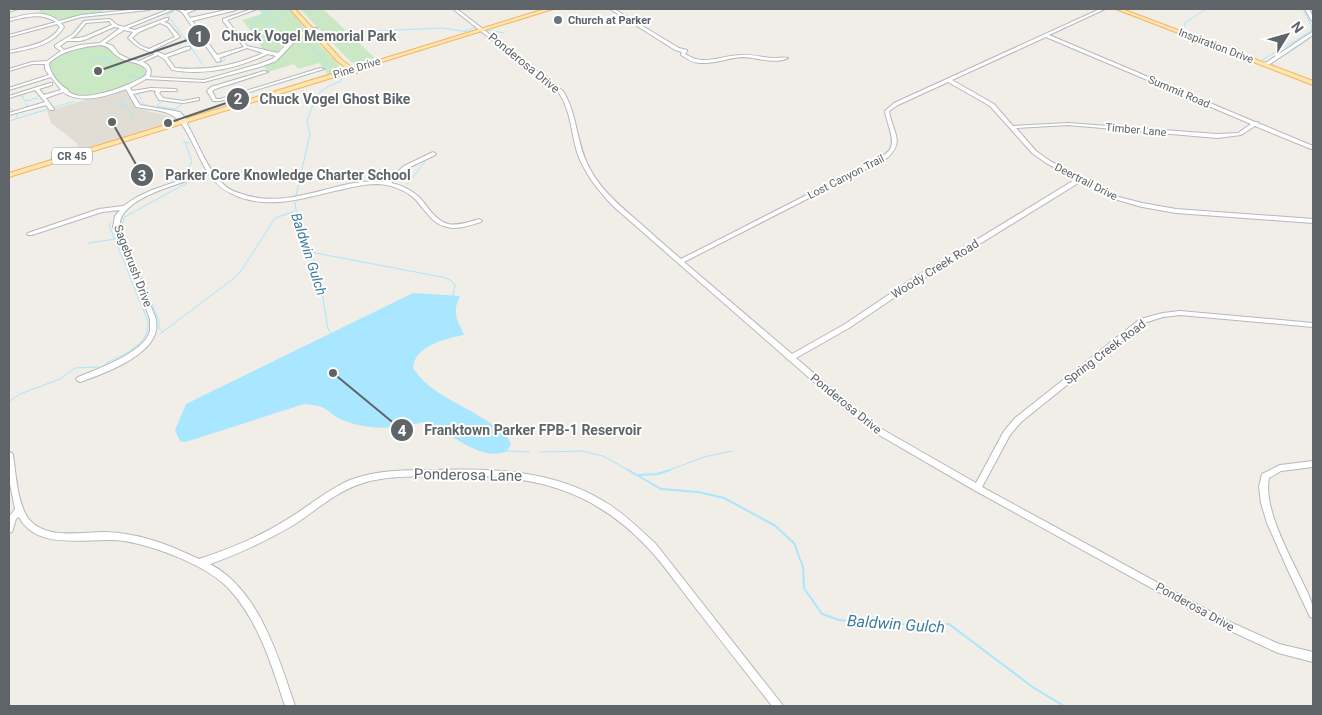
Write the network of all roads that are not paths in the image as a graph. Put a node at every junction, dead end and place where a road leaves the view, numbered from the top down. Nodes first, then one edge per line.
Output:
1 (16, 9) edge
2 (149, 9) edge
3 (173, 9) edge
4 (178, 9) edge
5 (194, 9) edge
6 (235, 9) edge
7 (255, 9) edge
8 (292, 9) edge
9 (298, 9) edge
10 (455, 9) edge
11 (550, 9) edge
12 (612, 9) edge
13 (1103, 9) edge
14 (1118, 9) edge
15 (1307, 9) edge
16 (9, 11) edge
17 (184, 13) junction
18 (167, 19) dead end
19 (9, 20) edge
20 (189, 20) junction
21 (1313, 20) edge
22 (58, 22) junction
23 (162, 22) junction
24 (115, 25) junction
25 (122, 28) junction
26 (312, 29) junction
27 (482, 29) junction
28 (137, 32) junction
29 (1313, 33) edge
30 (1045, 35) junction
31 (9, 36) edge
32 (66, 40) junction
33 (448, 40) junction
34 (292, 41) junction
35 (321, 41) junction
36 (101, 44) junction
37 (247, 47) junction
38 (188, 48) dead end
39 (148, 51) junction
40 (9, 52) edge
41 (64, 52) junction
42 (266, 53) junction
43 (158, 54) junction
44 (278, 55) junction
45 (164, 57) junction
46 (216, 57) junction
47 (786, 58) dead end
48 (219, 61) dead end
49 (340, 61) junction
50 (48, 62) junction
51 (140, 62) junction
52 (1263, 64) junction
53 (322, 69) dead end
54 (352, 69) junction
55 (9, 70) edge
56 (189, 70) junction
57 (266, 72) dead end
58 (51, 74) junction
59 (232, 74) junction
60 (145, 78) junction
61 (948, 80) junction
62 (177, 81) junction
63 (237, 81) junction
64 (313, 81) junction
65 (1313, 83) edge
66 (50, 84) dead end
67 (9, 87) edge
68 (127, 87) junction
69 (36, 88) junction
70 (257, 89) junction
71 (65, 90) junction
72 (159, 90) junction
73 (175, 90) dead end
74 (131, 95) junction
75 (9, 97) edge
76 (43, 97) junction
77 (262, 97) junction
78 (163, 99) junction
79 (197, 99) dead end
80 (48, 103) junction
81 (52, 108) dead end
82 (150, 109) junction
83 (9, 114) edge
84 (184, 123) junction
85 (1256, 123) junction
86 (1013, 127) junction
87 (1313, 148) edge
88 (433, 154) dead end
89 (211, 172) junction
90 (9, 177) edge
91 (1079, 180) junction
92 (388, 183) junction
93 (123, 208) junction
94 (479, 221) dead end
95 (1313, 221) edge
96 (30, 234) dead end
97 (681, 261) junction
98 (1313, 326) edge
99 (792, 358) junction
100 (80, 378) dead end
101 (9, 454) edge
102 (1313, 464) edge
103 (977, 488) junction
104 (19, 510) junction
105 (9, 529) edge
106 (199, 563) junction
107 (1313, 614) edge
108 (1313, 656) edge
109 (290, 706) edge
110 (778, 706) edge

1 - 16 street
2 - 22 street
3 - 25 street
4 - 17 street
5 - 17 street
6 - 20 street
7 - 37 street
8 - 26 main road
9 - 26 main road
10 - 27 street, Ponderosa Drive
11 - 27 main road, Pine Drive / CR 45
12 - 47 street
13 - 30 street, Lost Canyon Trail
14 - 52 main road, Inspiration Drive
15 - 21 street
17 - 20 street
18 - 23 street
19 - 22 street
20 - 46 street
22 - 31 street
22 - 40 street
23 - 28 street
23 - 39 street
24 - 25 street
24 - 32 street
24 - 32 street
25 - 28 street
25 - 36 street
26 - 34 street
26 - 34 street
26 - 35 main road
26 - 54 main road
27 - 33 main road, Pine Drive / CR 45
27 - 97 street, Ponderosa Drive
28 - 39 street
29 - 52 street
30 - 61 street, Lost Canyon Trail
30 - 85 street, Summit Road
32 - 41 street
33 - 54 main road, Pine Drive / CR 45
33 - 54 main road, Pine Drive / CR 45
34 - 35 main road
34 - 44 street
35 - 49 main road
36 - 41 street
36 - 51 street
37 - 42 street
37 - 46 street
38 - 45 street
39 - 43 street
41 - 50 street
42 - 44 street
42 - 56 street
43 - 45 street
43 - 51 street
44 - 59 street
45 - 56 street
46 - 48 street
49 - 54 main road
49 - 64 main road
50 - 55 street
50 - 58 street
51 - 60 street
52 - 65 main road, Inspiration Drive
53 - 70 street
54 - 64 main road, Pine Drive / CR 45
54 - 84 main road, Pine Drive / CR 45
56 - 62 street
57 - 63 street
58 - 67 street
58 - 71 street
59 - 62 street
59 - 63 street
60 - 62 street
60 - 68 street
61 - 86 street, Deertrail Drive
61 - 97 street, Lost Canyon Trail
63 - 70 street
64 - 77 main road, Pine Drive / CR 45
66 - 69 street
68 - 71 street
68 - 74 street
69 - 75 street
69 - 76 street
70 - 77 street
71 - 76 street
72 - 73 street
72 - 74 street
72 - 78 street
74 - 82 street
76 - 80 street
77 - 84 main road, Pine Drive / CR 45
78 - 79 street
78 - 82 street
80 - 81 street
80 - 83 street
82 - 84 street
84 - 89 street
84 - 90 main road, Pine Drive / CR 45
85 - 86 street, Timber Lane
85 - 87 street, Summit Road
86 - 91 street, Deertrail Drive
88 - 92 street
89 - 92 street
89 - 93 street, Sagebrush Drive
91 - 95 street, Deertrail Drive
91 - 99 street, Woody Creek Road
92 - 94 street
93 - 96 street
93 - 100 street, Sagebrush Drive
97 - 99 street, Ponderosa Drive
98 - 103 street, Spring Creek Road
99 - 103 street, Ponderosa Drive
101 - 104 street
102 - 107 street
103 - 108 street, Ponderosa Drive
104 - 105 street
104 - 106 street
106 - 109 street
106 - 110 street, Ponderosa Lane

